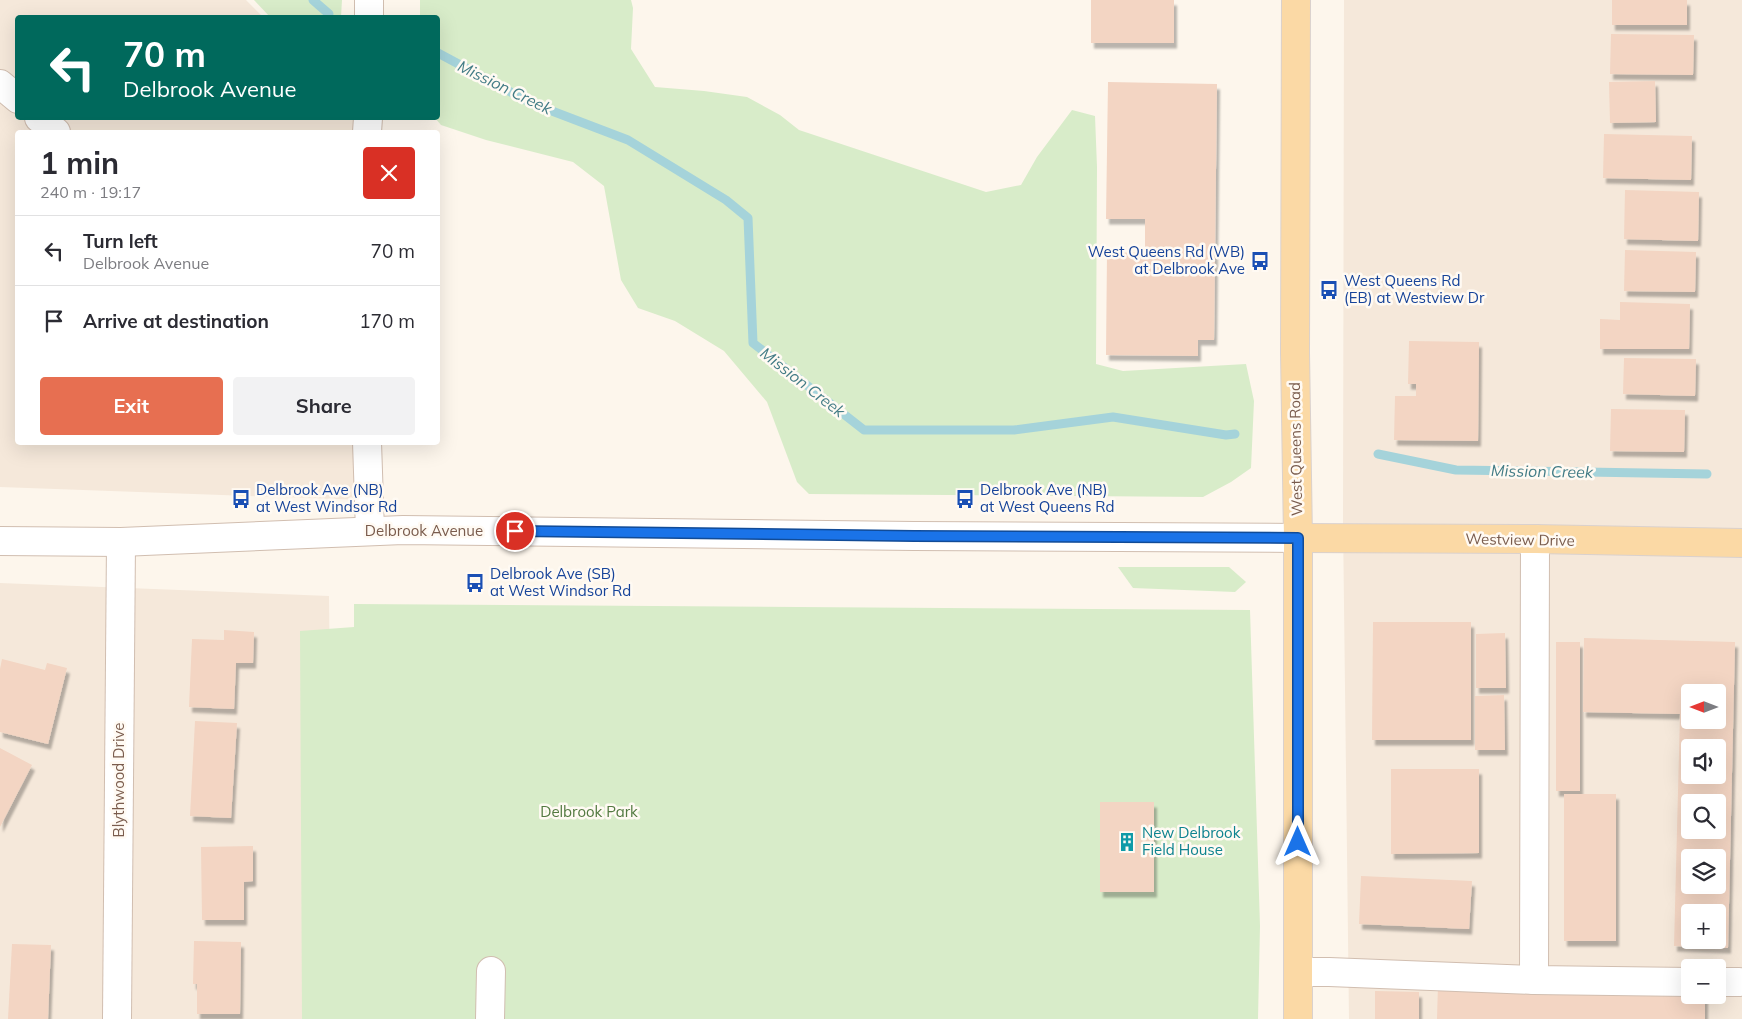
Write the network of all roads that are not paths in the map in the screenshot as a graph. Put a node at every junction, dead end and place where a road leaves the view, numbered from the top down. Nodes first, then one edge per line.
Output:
1 (369, 0) edge
2 (1296, 0) edge
3 (369, 15) edge
4 (0, 84) edge
5 (15, 96) edge
6 (41, 120) edge
7 (54, 130) edge
8 (367, 445) edge
9 (370, 531) junction
10 (1298, 538) junction
11 (1535, 539) junction
12 (0, 541) edge
13 (121, 542) junction
14 (1742, 543) edge
15 (491, 971) dead end
16 (1299, 972) junction
17 (1534, 980) junction
18 (1681, 982) edge
19 (118, 1019) edge
20 (490, 1019) edge
21 (1298, 1019) edge

1 - 3 street
2 - 10 main road, West Queens Road
4 - 5 street
6 - 7 street
8 - 9 street
9 - 10 street, Delbrook Avenue
9 - 13 street, Delbrook Avenue
10 - 11 main road, Westview Drive
10 - 16 main road, West Queens Road
11 - 14 main road, Westview Drive
11 - 17 street
12 - 13 street, Delbrook Avenue
13 - 19 street, Blythwood Drive
15 - 20 street
16 - 17 street
16 - 21 main road, West Queens Road
17 - 18 street

